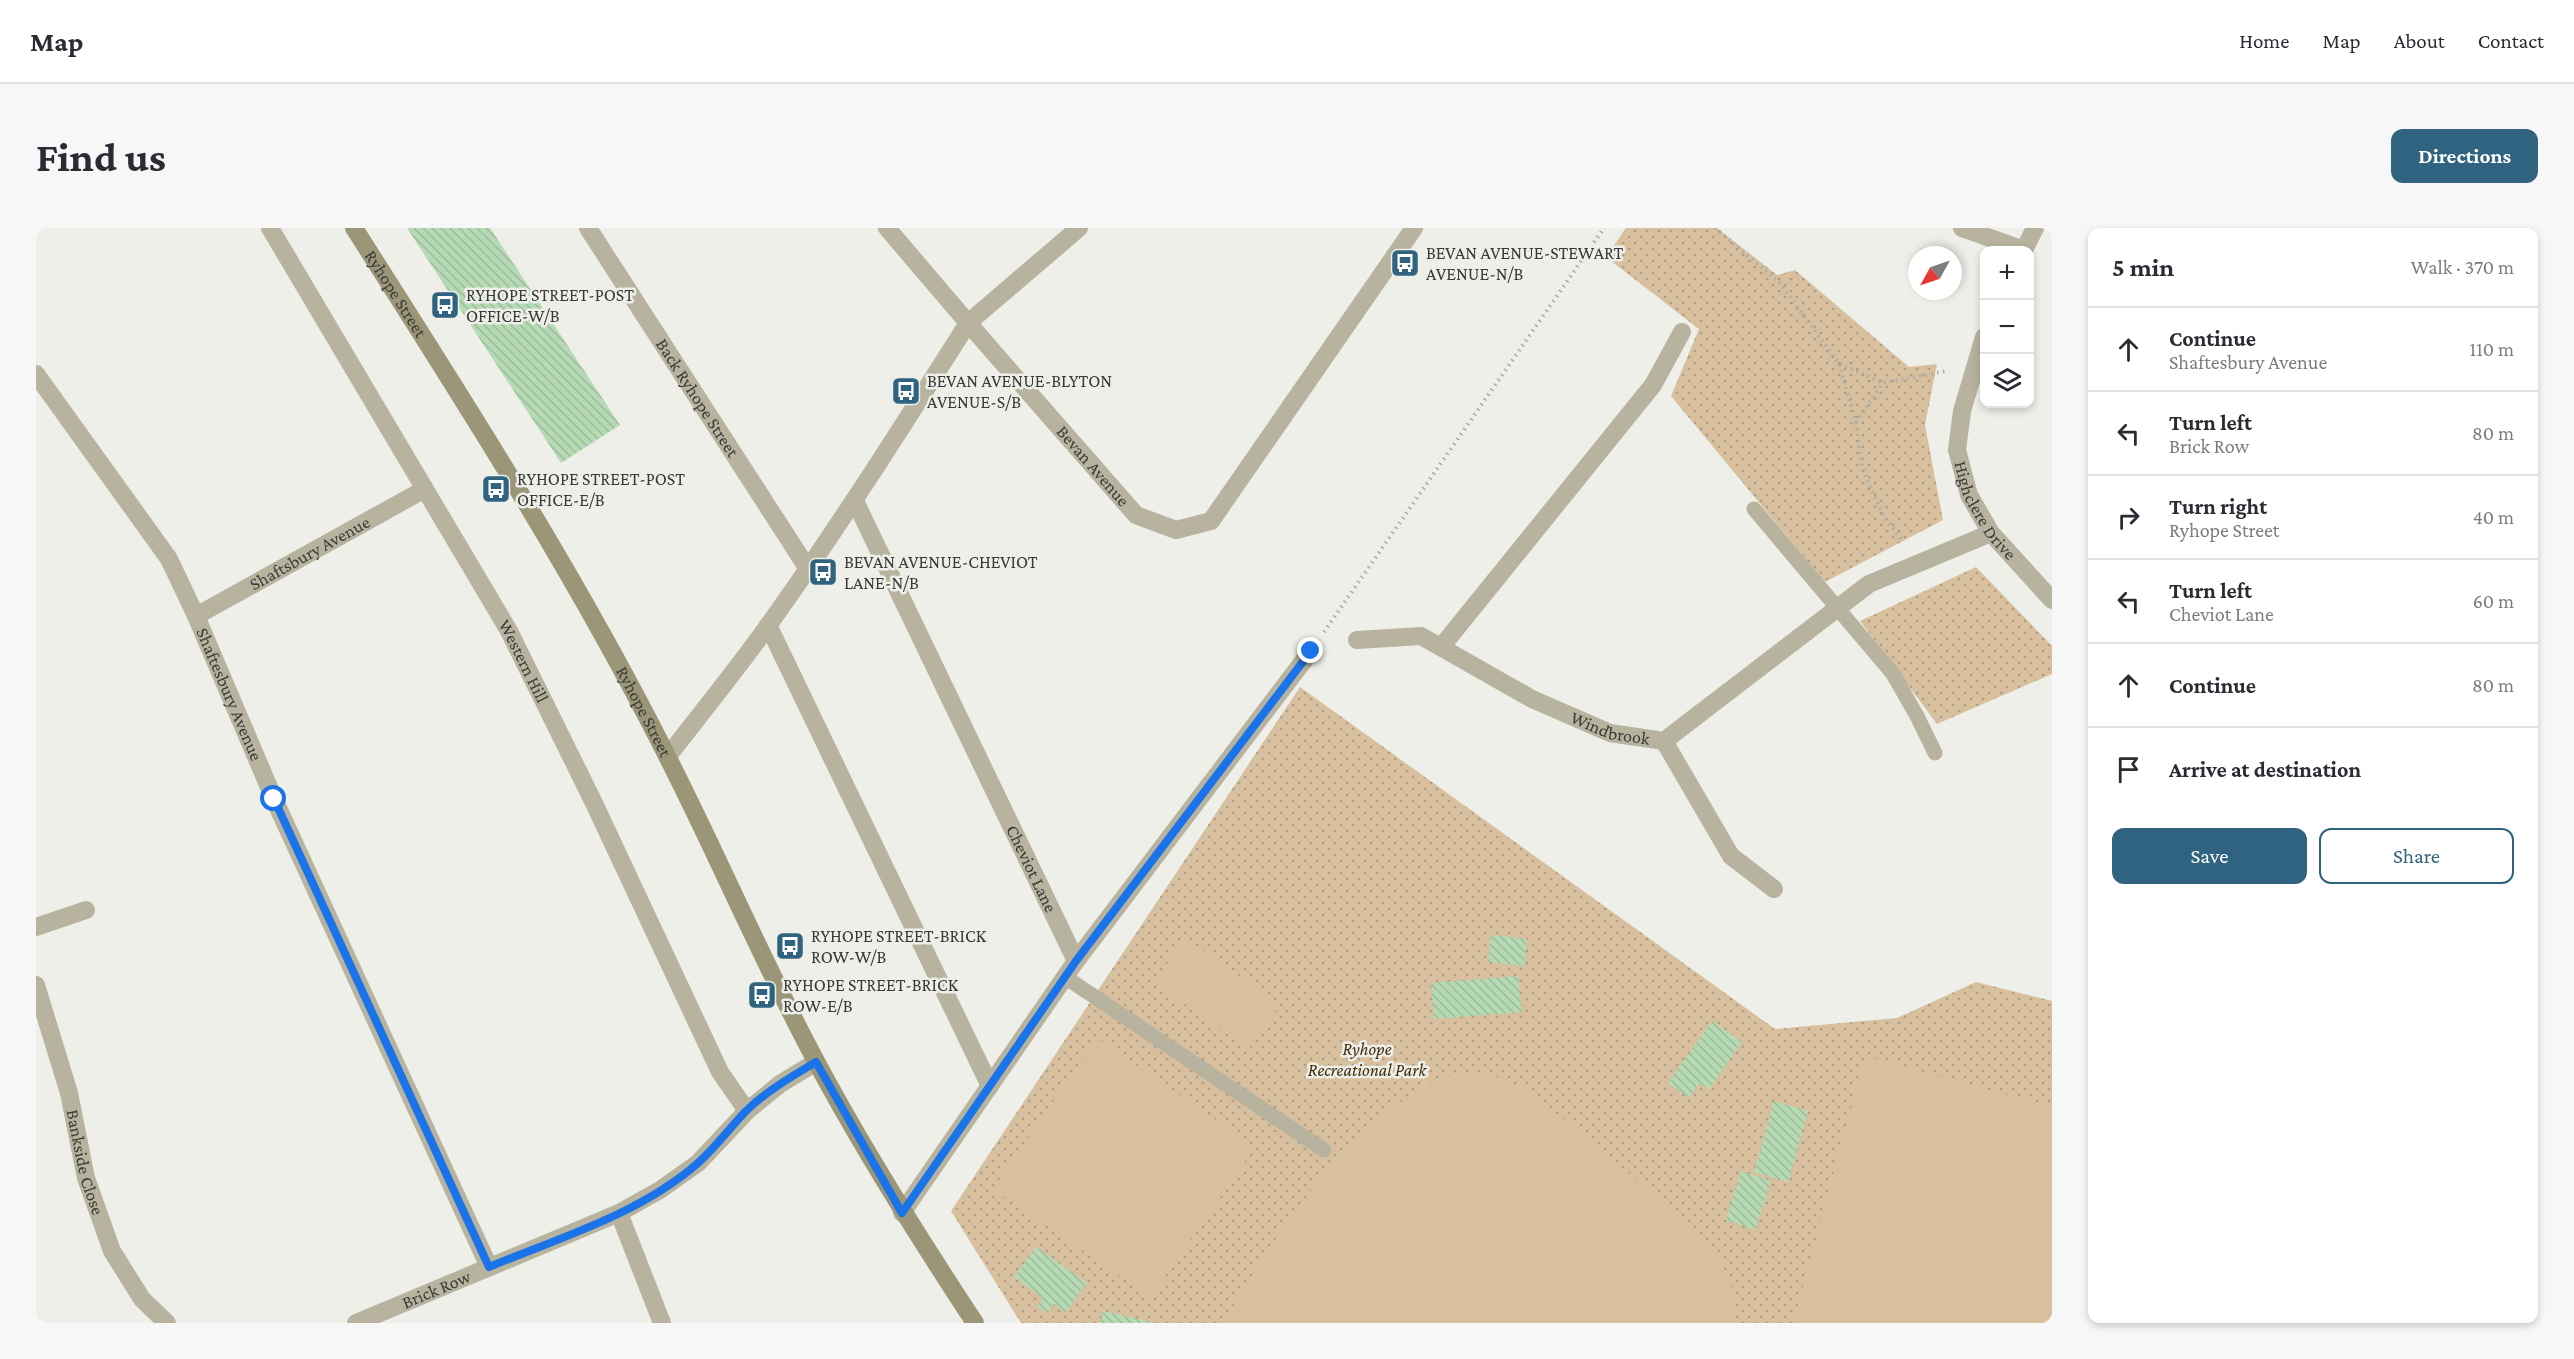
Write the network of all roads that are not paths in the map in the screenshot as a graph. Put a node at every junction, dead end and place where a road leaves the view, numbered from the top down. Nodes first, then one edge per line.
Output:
1 (270, 228) edge
2 (354, 228) edge
3 (588, 228) edge
4 (887, 228) edge
5 (1079, 228) edge
6 (1414, 228) edge
7 (1962, 228) edge
8 (2035, 228) edge
9 (2013, 246) edge
10 (2026, 246) edge
11 (968, 323) junction
12 (1682, 332) dead end
13 (1980, 351) edge
14 (36, 374) edge
15 (425, 489) junction
16 (855, 501) junction
17 (1754, 509) dead end
18 (1991, 533) junction
19 (808, 569) junction
20 (2052, 600) edge
21 (1839, 608) junction
22 (196, 616) junction
23 (768, 625) junction
24 (1357, 640) dead end
25 (1442, 646) junction
26 (1311, 651) road end
27 (1664, 741) junction
28 (1935, 753) dead end
29 (668, 756) junction
30 (1774, 889) dead end
31 (86, 910) dead end
32 (36, 927) edge
33 (1076, 961) junction
34 (1065, 977) junction
35 (36, 986) edge
36 (816, 1062) junction
37 (990, 1086) junction
38 (747, 1111) junction
39 (1324, 1150) dead end
40 (619, 1213) junction
41 (902, 1213) junction
42 (489, 1267) junction
43 (167, 1323) edge
44 (356, 1323) edge
45 (662, 1323) edge
46 (975, 1323) edge

1 - 15 street, Western Hill
2 - 29 main road, Ryhope Street
3 - 19 street, Back Ryhope Street
4 - 11 street, Bevan Avenue
5 - 11 street
6 - 11 street, Bevan Avenue
7 - 9 street
8 - 10 street
11 - 16 street
12 - 25 street
13 - 18 street, Highclere Drive
14 - 22 street, Shaftesbury Avenue
15 - 22 street, Shaftsbury Avenue
15 - 38 street, Western Hill
16 - 19 street
16 - 33 street, Cheviot Lane
17 - 21 lane
18 - 20 street, Highclere Drive
18 - 21 street, Windbrook
19 - 23 street
21 - 27 street, Windbrook
21 - 28 lane
22 - 42 street, Shaftesbury Avenue
23 - 29 street
23 - 37 street
24 - 25 street, Windbrook
25 - 27 street, Windbrook
26 - 33 street
27 - 30 street
29 - 36 main road, Ryhope Street
31 - 32 street
33 - 34 street
34 - 37 street
34 - 39 lane
35 - 43 street, Bankside Close
36 - 38 street, Brick Row
36 - 41 main road, Ryhope Street
37 - 41 street
38 - 40 street, Brick Row
40 - 42 street, Brick Row
40 - 45 street
41 - 46 main road, Ryhope Street
42 - 44 street, Brick Row

